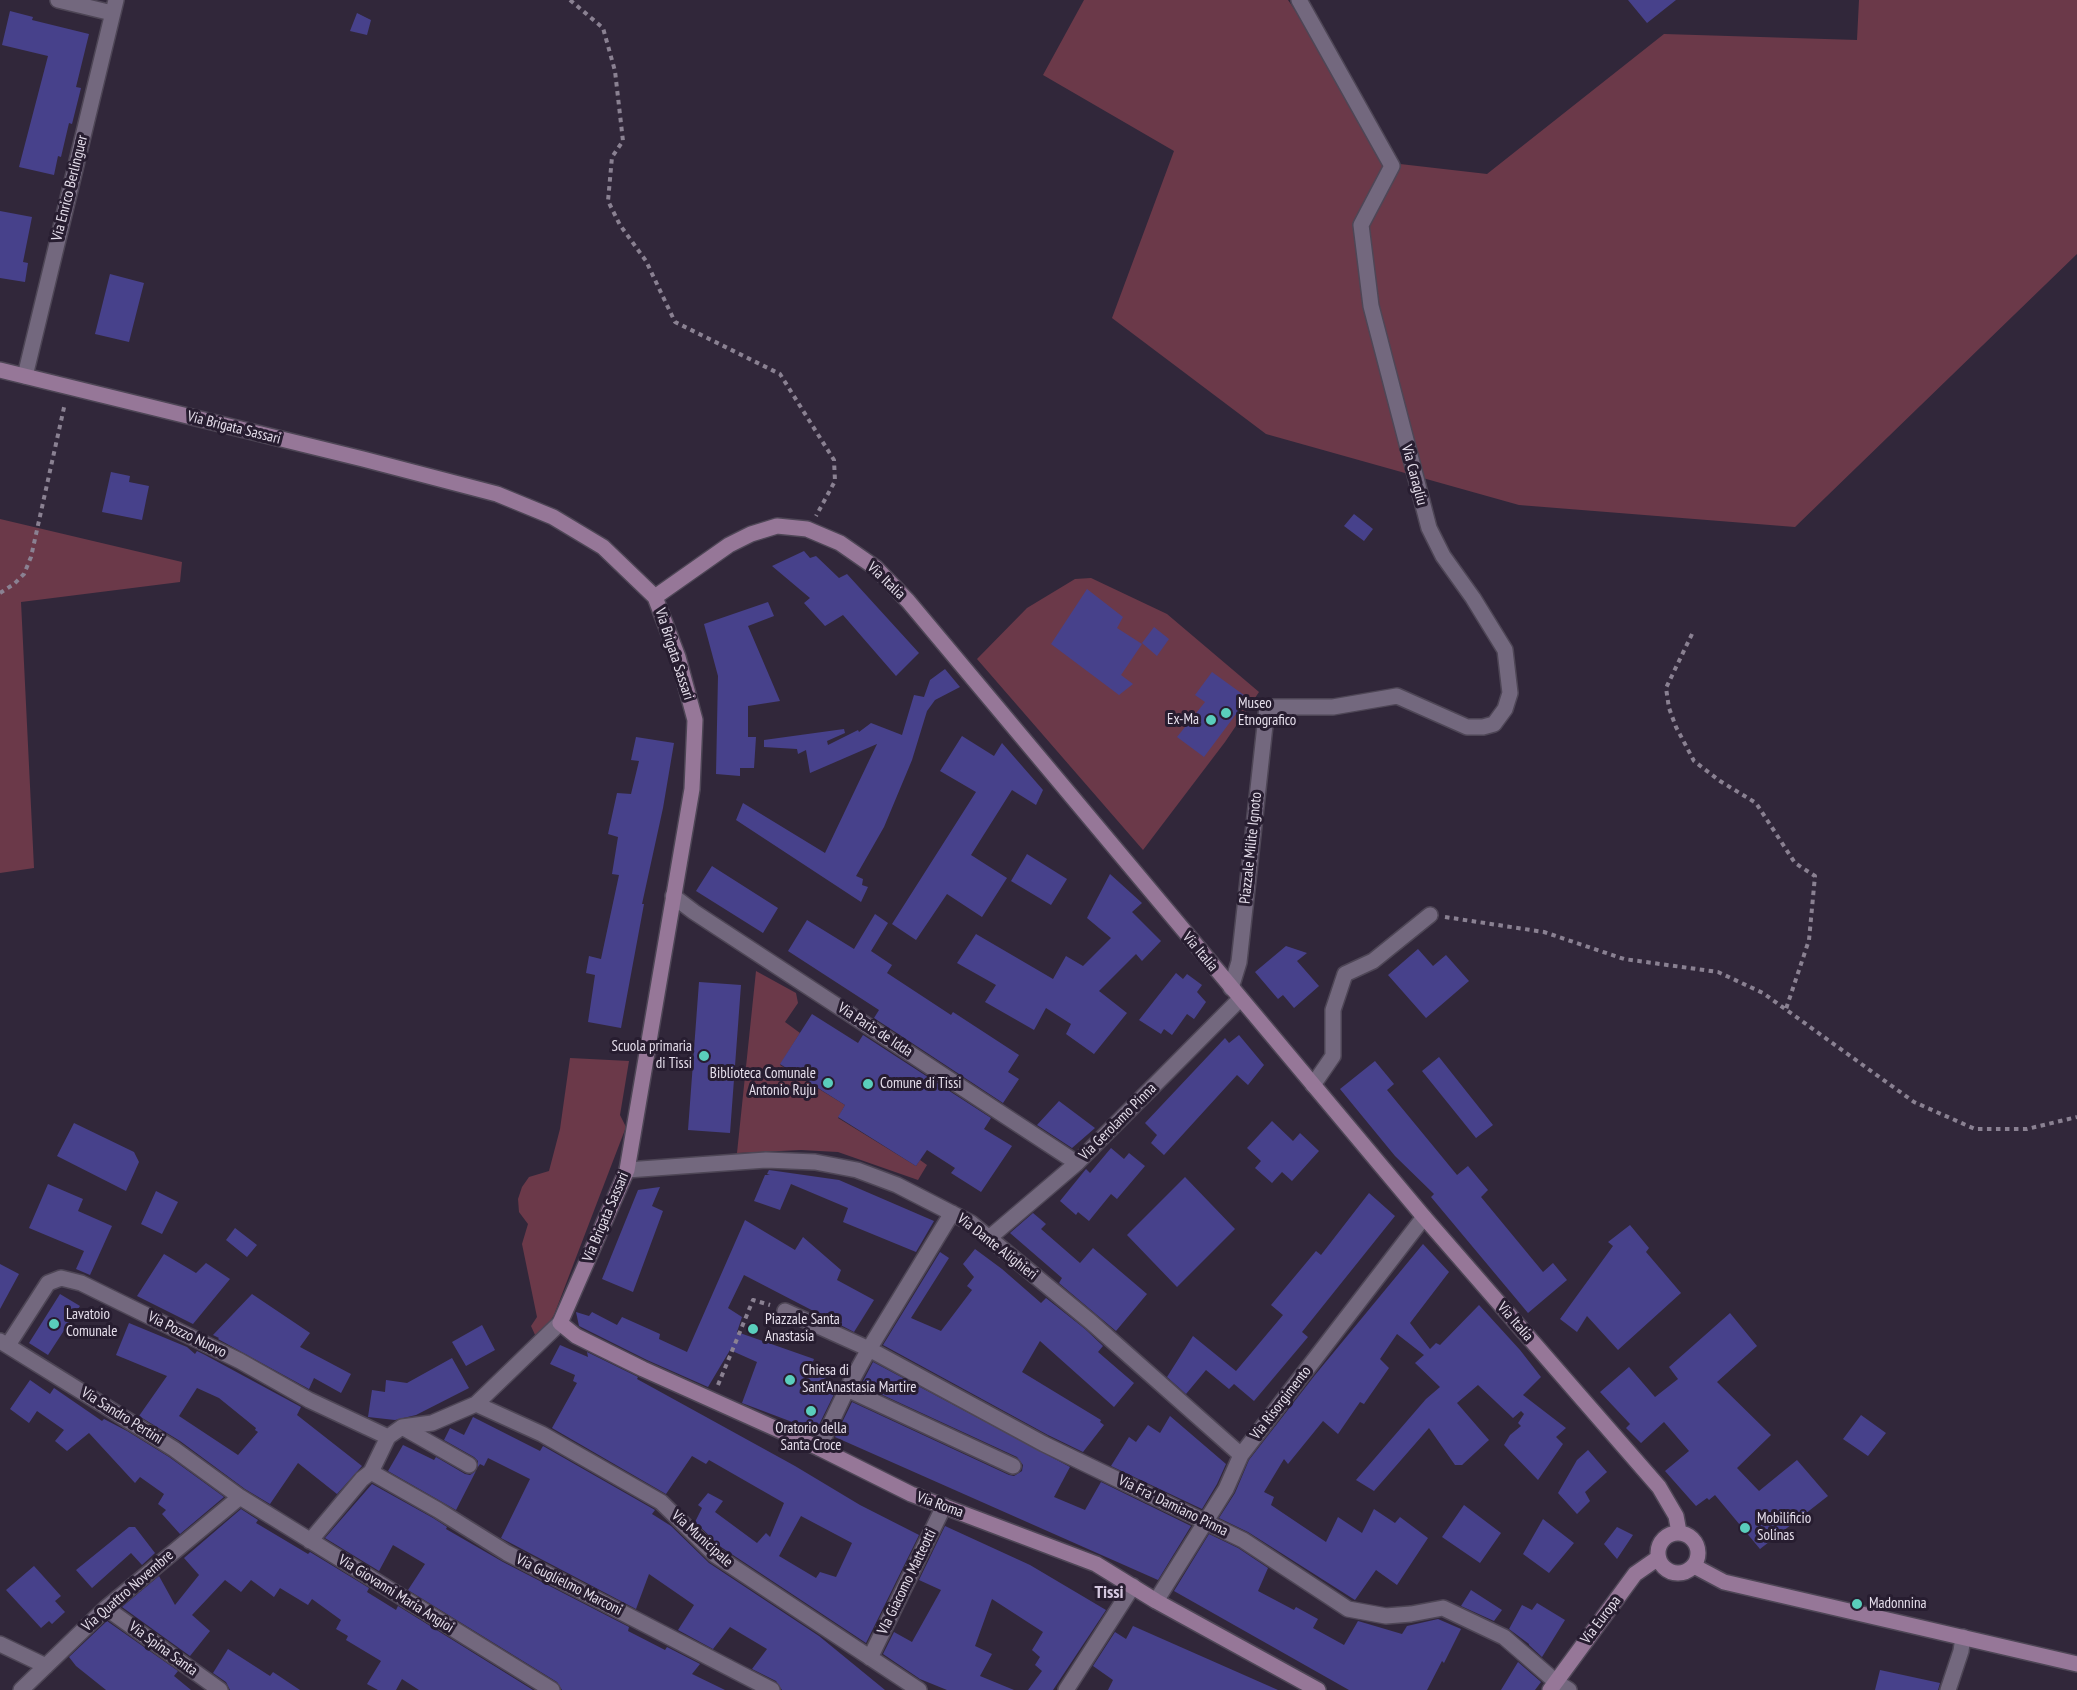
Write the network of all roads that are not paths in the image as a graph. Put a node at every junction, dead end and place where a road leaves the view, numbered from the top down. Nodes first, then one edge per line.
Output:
1 (58, 0) edge
2 (1299, 0) edge
3 (114, 7) edge
4 (0, 370) edge
5 (25, 376) junction
6 (655, 597) junction
7 (1267, 707) joint
8 (674, 896) junction
9 (1430, 915) road end
10 (1235, 994) junction
11 (1313, 1085) junction
12 (1077, 1163) junction
13 (627, 1170) junction
14 (952, 1213) junction
15 (1424, 1217) junction
16 (989, 1238) junction
17 (785, 1311) road end
18 (560, 1323) junction
19 (4, 1343) edge
20 (869, 1348) junction
21 (847, 1389) junction
22 (476, 1404) junction
23 (402, 1427) junction
24 (388, 1437) junction
25 (819, 1448) junction
26 (1241, 1455) junction
27 (469, 1465) dead end
28 (1013, 1466) dead end
29 (370, 1472) junction
30 (240, 1497) junction
31 (944, 1506) junction
32 (1206, 1524) junction
33 (1678, 1532) junction
34 (310, 1541) junction
35 (1658, 1558) junction
36 (1694, 1566) junction
37 (1133, 1586) junction
38 (1156, 1600) junction
39 (106, 1608) junction
40 (1963, 1637) junction
41 (0, 1644) edge
42 (870, 1658) junction
43 (2077, 1664) edge
44 (46, 1666) junction
45 (1553, 1686) edge
46 (21, 1690) edge
47 (220, 1690) edge
48 (552, 1690) edge
49 (772, 1690) edge
50 (919, 1690) edge
51 (1065, 1690) edge
52 (1318, 1690) edge
53 (1569, 1690) edge
54 (1948, 1690) edge

1 - 3 street
2 - 7 street, Via Caragliu
3 - 5 street, Via Enrico Berlinguer
4 - 5 main road, Via Brigata Sassari
5 - 6 main road, Via Brigata Sassari
6 - 8 main road, Via Brigata Sassari
6 - 10 main road, Via Italia
7 - 10 street, Piazzale Milite Ignoto
8 - 12 street, Via Paris de Idda
8 - 13 main road, Via Brigata Sassari
9 - 11 street
10 - 11 main road, Via Italia
10 - 12 street, Via Gerolamo Pinna
11 - 15 main road, Via Italia
12 - 16 street, Via Gerolamo Pinna
13 - 14 street, Via Dante Alighieri
13 - 18 main road, Via Brigata Sassari
14 - 16 street, Via Dante Alighieri
14 - 20 street
15 - 26 street, Via Risorgimento
15 - 33 main road, Via Italia
16 - 26 street, Via Dante Alighieri
17 - 20 street, Via Fra' Damiano Pinna
18 - 22 street
18 - 25 main road, Via Roma
19 - 24 street, Via Pozzo Nuovo
19 - 30 street, Via Sandro Pertini
20 - 21 street
20 - 32 street, Via Fra' Damiano Pinna
21 - 25 street
21 - 28 street
22 - 23 street
22 - 42 street, Via Municipale
23 - 24 street
23 - 27 street
24 - 29 street
25 - 31 main road, Via Roma
26 - 32 street, Via Risorgimento
29 - 34 street
29 - 49 street, Via Guglielmo Marconi
30 - 34 street, Via Giovanni Maria Angioi
30 - 39 street, Via Quattro Novembre
31 - 37 main road, Via Roma
31 - 42 street, VIa Giacomo Matteotti
32 - 38 street, Via Risorgimento
32 - 45 street, Via Fra' Damiano Pinna
33 - 35 main road
33 - 36 main road
34 - 48 street, Via Giovanni Maria Angioi
35 - 36 main road
35 - 45 main road, Via Europa
36 - 40 main road
37 - 38 main road, Via Roma
37 - 51 street
38 - 52 main road, Via Roma
39 - 44 street, Via Quattro Novembre
39 - 47 street, Via Spina Santa
40 - 43 main road
40 - 54 street
41 - 44 street
42 - 50 street, Via Municipale
44 - 46 street, Via Quattro Novembre
45 - 53 street, Via Fra' Damiano Pinna

